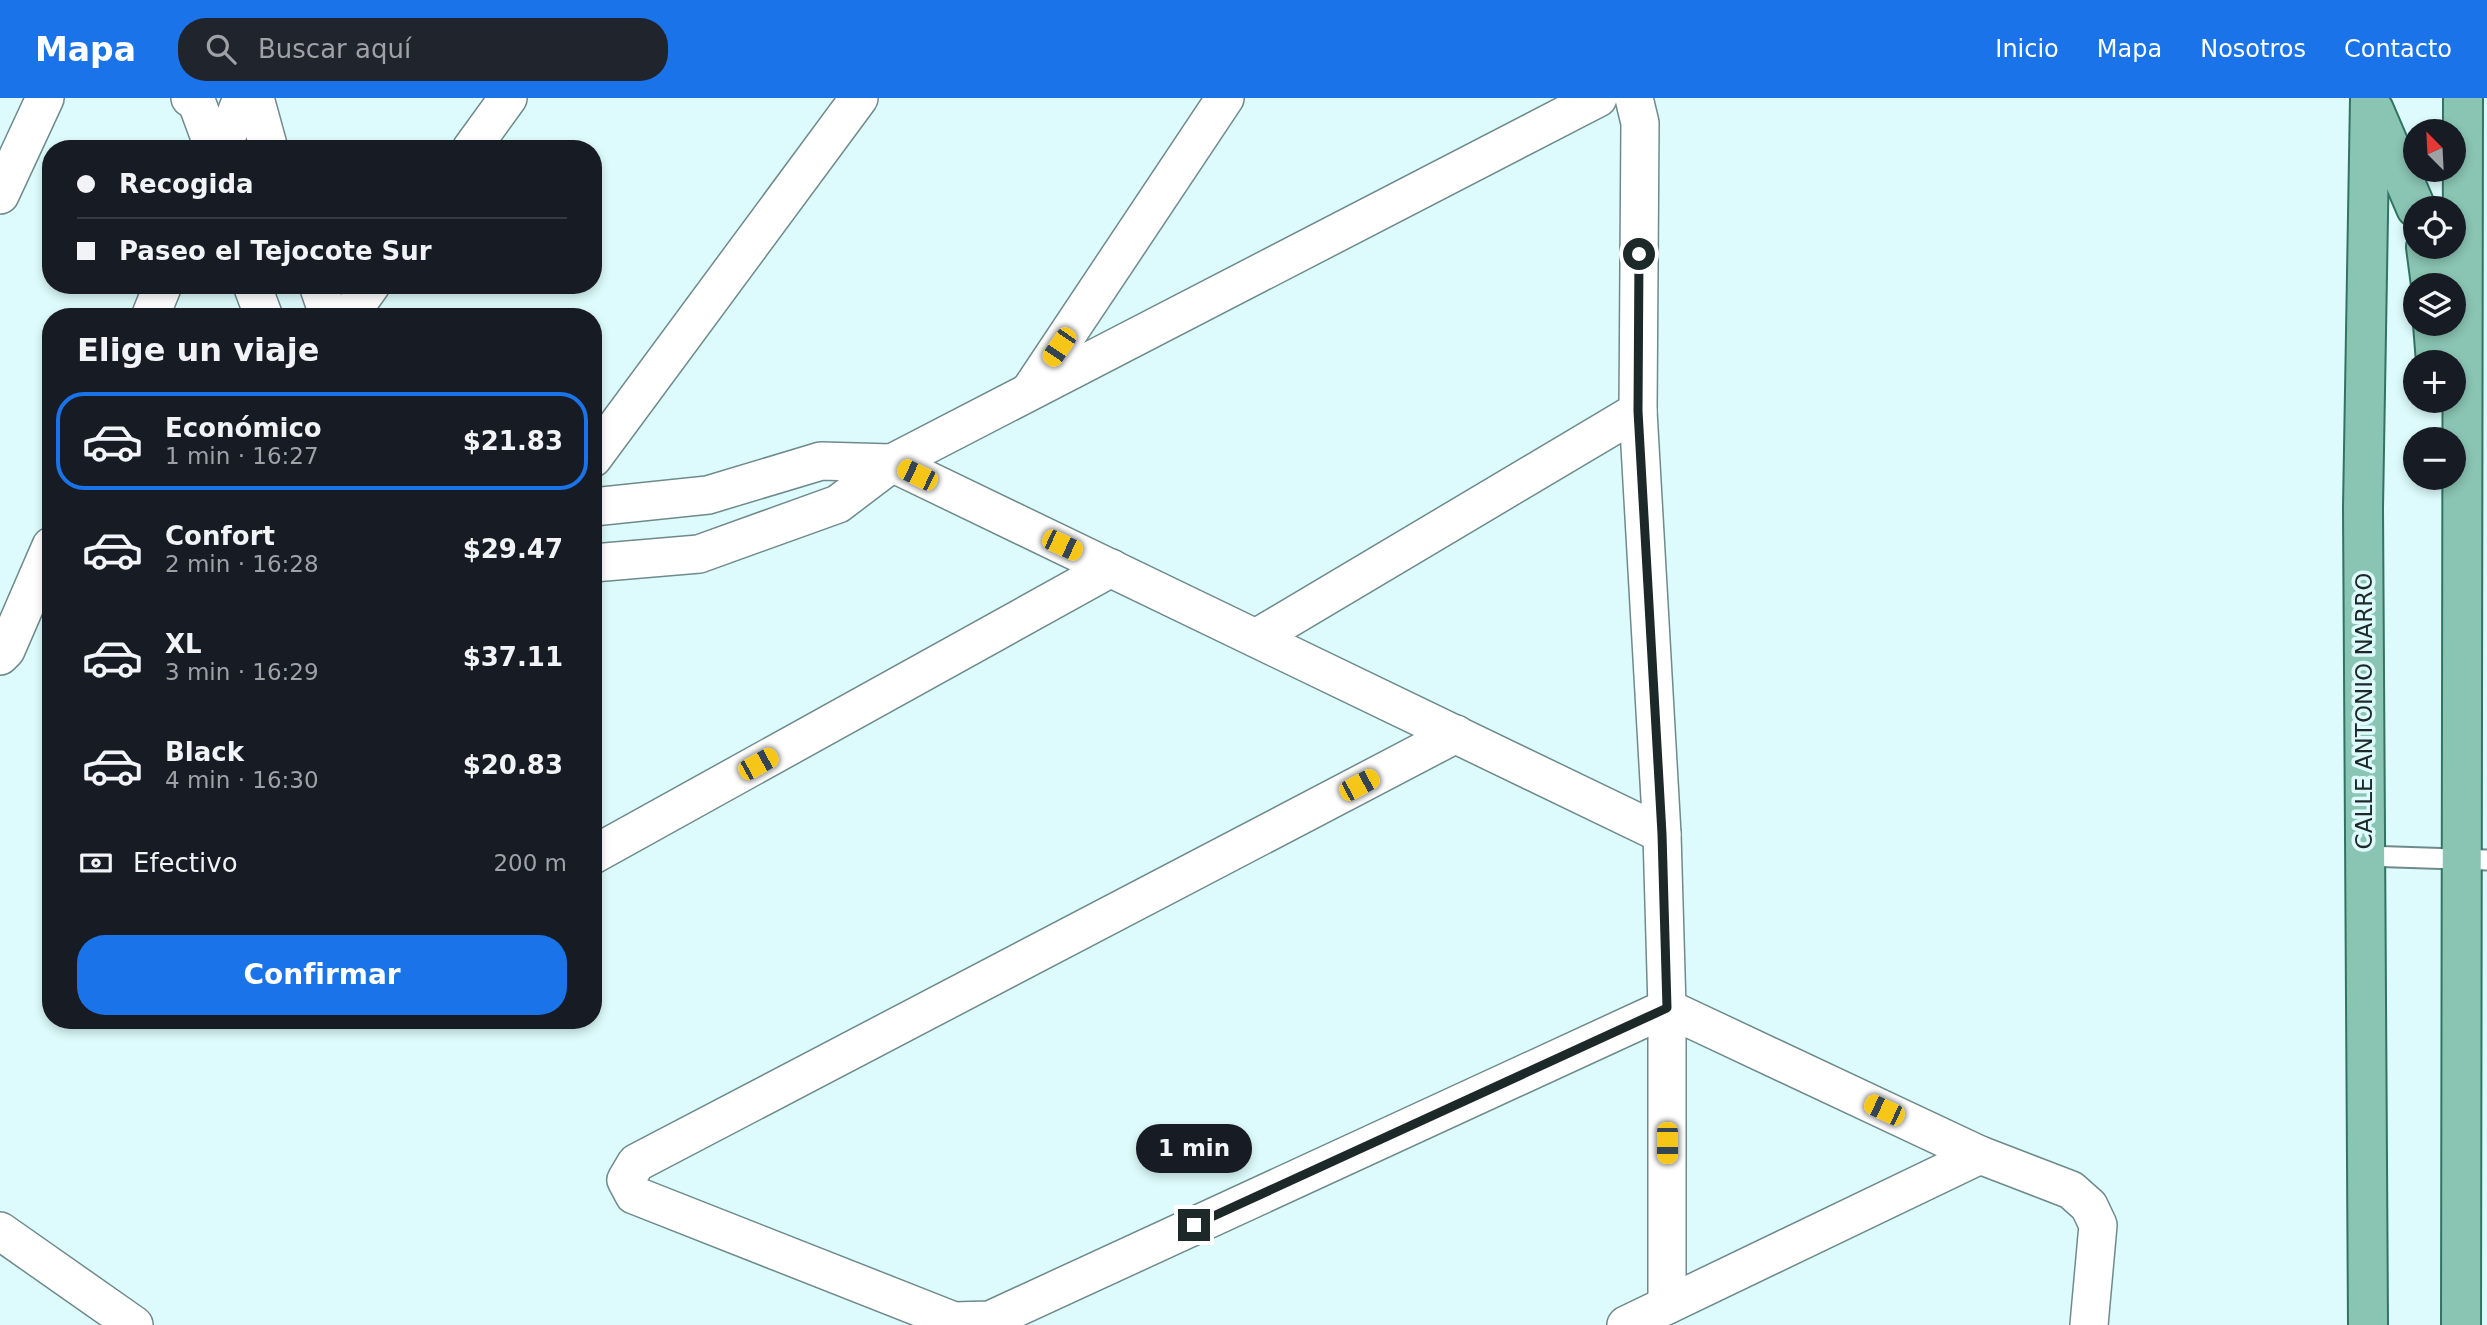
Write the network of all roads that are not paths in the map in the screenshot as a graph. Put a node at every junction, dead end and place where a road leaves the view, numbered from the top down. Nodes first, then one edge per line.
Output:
1 (45, 98) edge
2 (190, 98) edge
3 (242, 98) edge
4 (255, 98) edge
5 (508, 98) edge
6 (859, 98) edge
7 (1225, 98) edge
8 (1598, 98) edge
9 (1634, 98) edge
10 (2463, 98) edge
11 (2370, 99) edge
12 (211, 140) edge
13 (226, 140) edge
14 (267, 140) edge
15 (478, 140) edge
16 (3, 181) edge
17 (2411, 196) edge
18 (2459, 273) edge
19 (2459, 336) edge
20 (1028, 392) junction
21 (1638, 411) junction
22 (602, 446) edge
23 (892, 463) junction
24 (2457, 490) edge
25 (602, 506) edge
26 (2463, 522) junction
27 (602, 562) edge
28 (42, 567) edge
29 (1111, 568) junction
30 (1255, 638) junction
31 (0, 656) edge
32 (1456, 734) junction
33 (1662, 834) junction
34 (602, 850) edge
35 (2365, 856) junction
36 (2474, 860) edge
37 (1667, 1008) junction
38 (1980, 1155) junction
39 (0, 1231) edge
40 (1667, 1305) junction
41 (134, 1325) edge
42 (1626, 1325) edge
43 (2089, 1325) edge
44 (2368, 1325) edge
45 (2461, 1325) edge

1 - 16 street
2 - 12 street
3 - 13 street
4 - 14 street
5 - 15 street
6 - 22 street
7 - 20 street
8 - 20 street
9 - 21 street
10 - 18 main road
11 - 17 main road
11 - 35 main road, CALLE ANTONIO NARRO
19 - 26 main road
20 - 23 street
21 - 30 street
21 - 33 street
23 - 25 street
23 - 27 street
23 - 29 street
24 - 26 main road
26 - 36 main road
28 - 31 street
29 - 30 street
29 - 34 street
30 - 32 street
32 - 33 street
32 - 37 street
33 - 37 street
35 - 36 lane
35 - 44 main road, CALLE ANTONIO NARRO
36 - 45 main road
37 - 38 street
37 - 40 street
38 - 40 street
38 - 43 street
39 - 41 street
40 - 42 street

